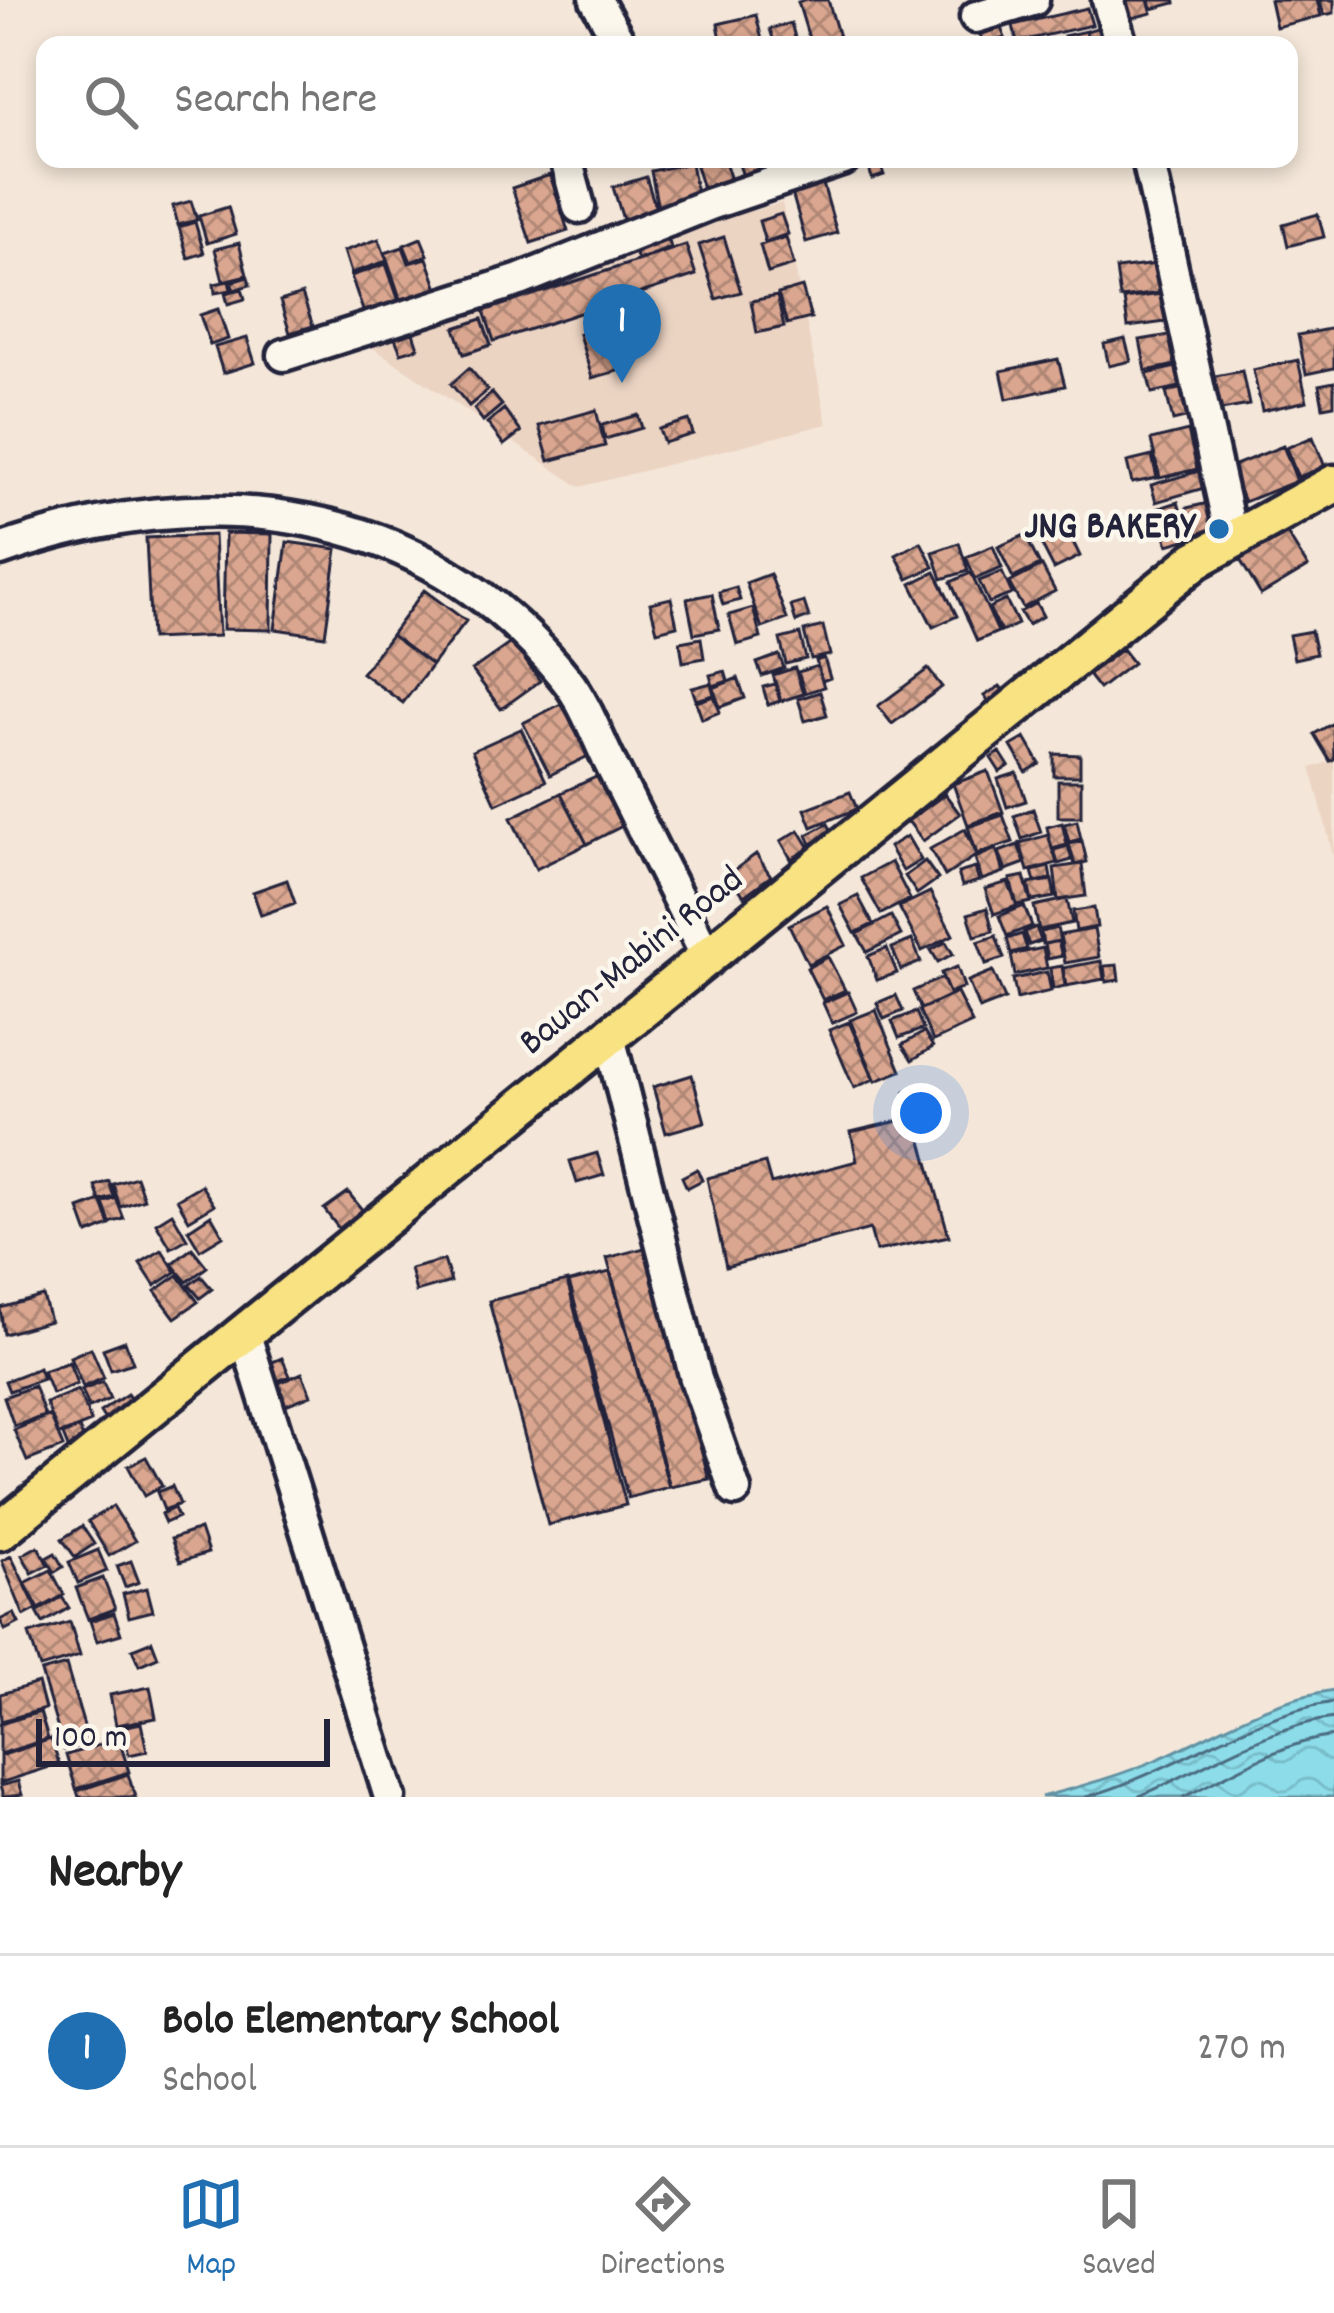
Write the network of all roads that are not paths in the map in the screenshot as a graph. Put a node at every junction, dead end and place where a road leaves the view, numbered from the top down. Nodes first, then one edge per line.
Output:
1 (596, 0) edge
2 (1033, 0) edge
3 (1108, 0) edge
4 (976, 17) dead end
5 (617, 36) edge
6 (1118, 36) edge
7 (568, 168) edge
8 (817, 168) edge
9 (1150, 168) edge
10 (579, 207) dead end
11 (284, 356) dead end
12 (1334, 484) edge
13 (1232, 540) junction
14 (0, 550) edge
15 (707, 957) junction
16 (609, 1037) junction
17 (244, 1332) junction
18 (735, 1490) dead end
19 (0, 1531) edge
20 (390, 1797) edge

1 - 5 street
2 - 4 street
3 - 6 street
7 - 10 street
8 - 11 street
9 - 13 street
12 - 13 main road, Bauan-Mabini Road
13 - 15 main road, Bauan-Mabini Road
14 - 15 street
15 - 16 main road, Bauan-Mabini Road
16 - 17 main road, Bauan-Mabini Road
16 - 18 street
17 - 19 main road, Bauan-Mabini Road
17 - 20 street

